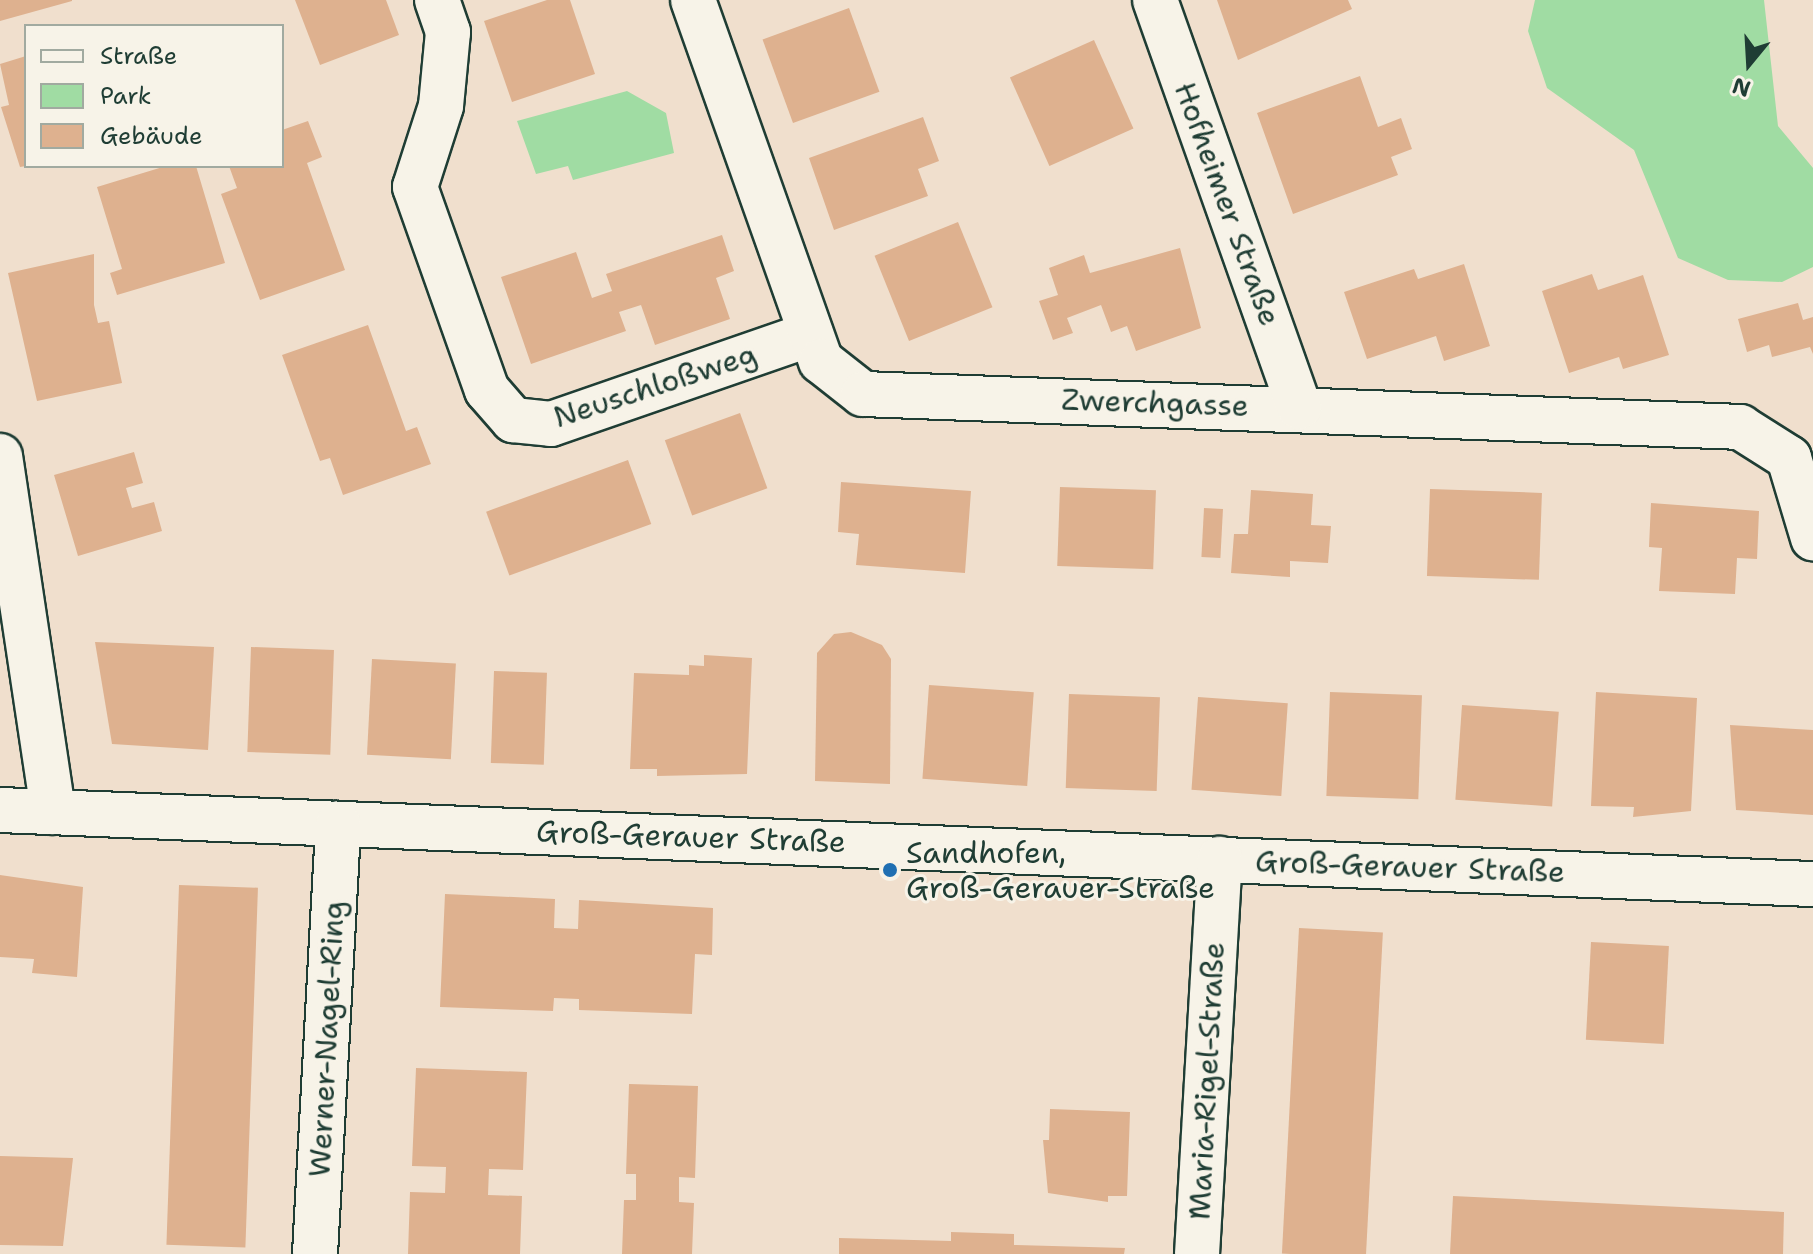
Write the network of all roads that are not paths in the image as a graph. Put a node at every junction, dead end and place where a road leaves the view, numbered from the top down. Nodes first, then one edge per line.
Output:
1 (437, 0) edge
2 (693, 0) edge
3 (1155, 0) edge
4 (811, 334) junction
5 (1299, 407) junction
6 (0, 456) edge
7 (1813, 538) edge
8 (0, 810) edge
9 (53, 812) junction
10 (338, 824) junction
11 (1220, 859) junction
12 (1813, 884) edge
13 (315, 1254) edge
14 (1197, 1254) edge

1 - 4 street, Neuschloßweg
2 - 4 street, Zwerchgasse
3 - 5 street, Hofheimer Straße
4 - 5 street, Zwerchgasse
5 - 7 street, Zwerchgasse
6 - 9 street
8 - 9 street, Groß-Gerauer Straße
9 - 10 street, Groß-Gerauer Straße
10 - 11 street, Groß-Gerauer Straße
10 - 13 street, Werner-Nagel-Ring
11 - 12 street, Groß-Gerauer Straße
11 - 14 street, Maria-Rigel-Straße

